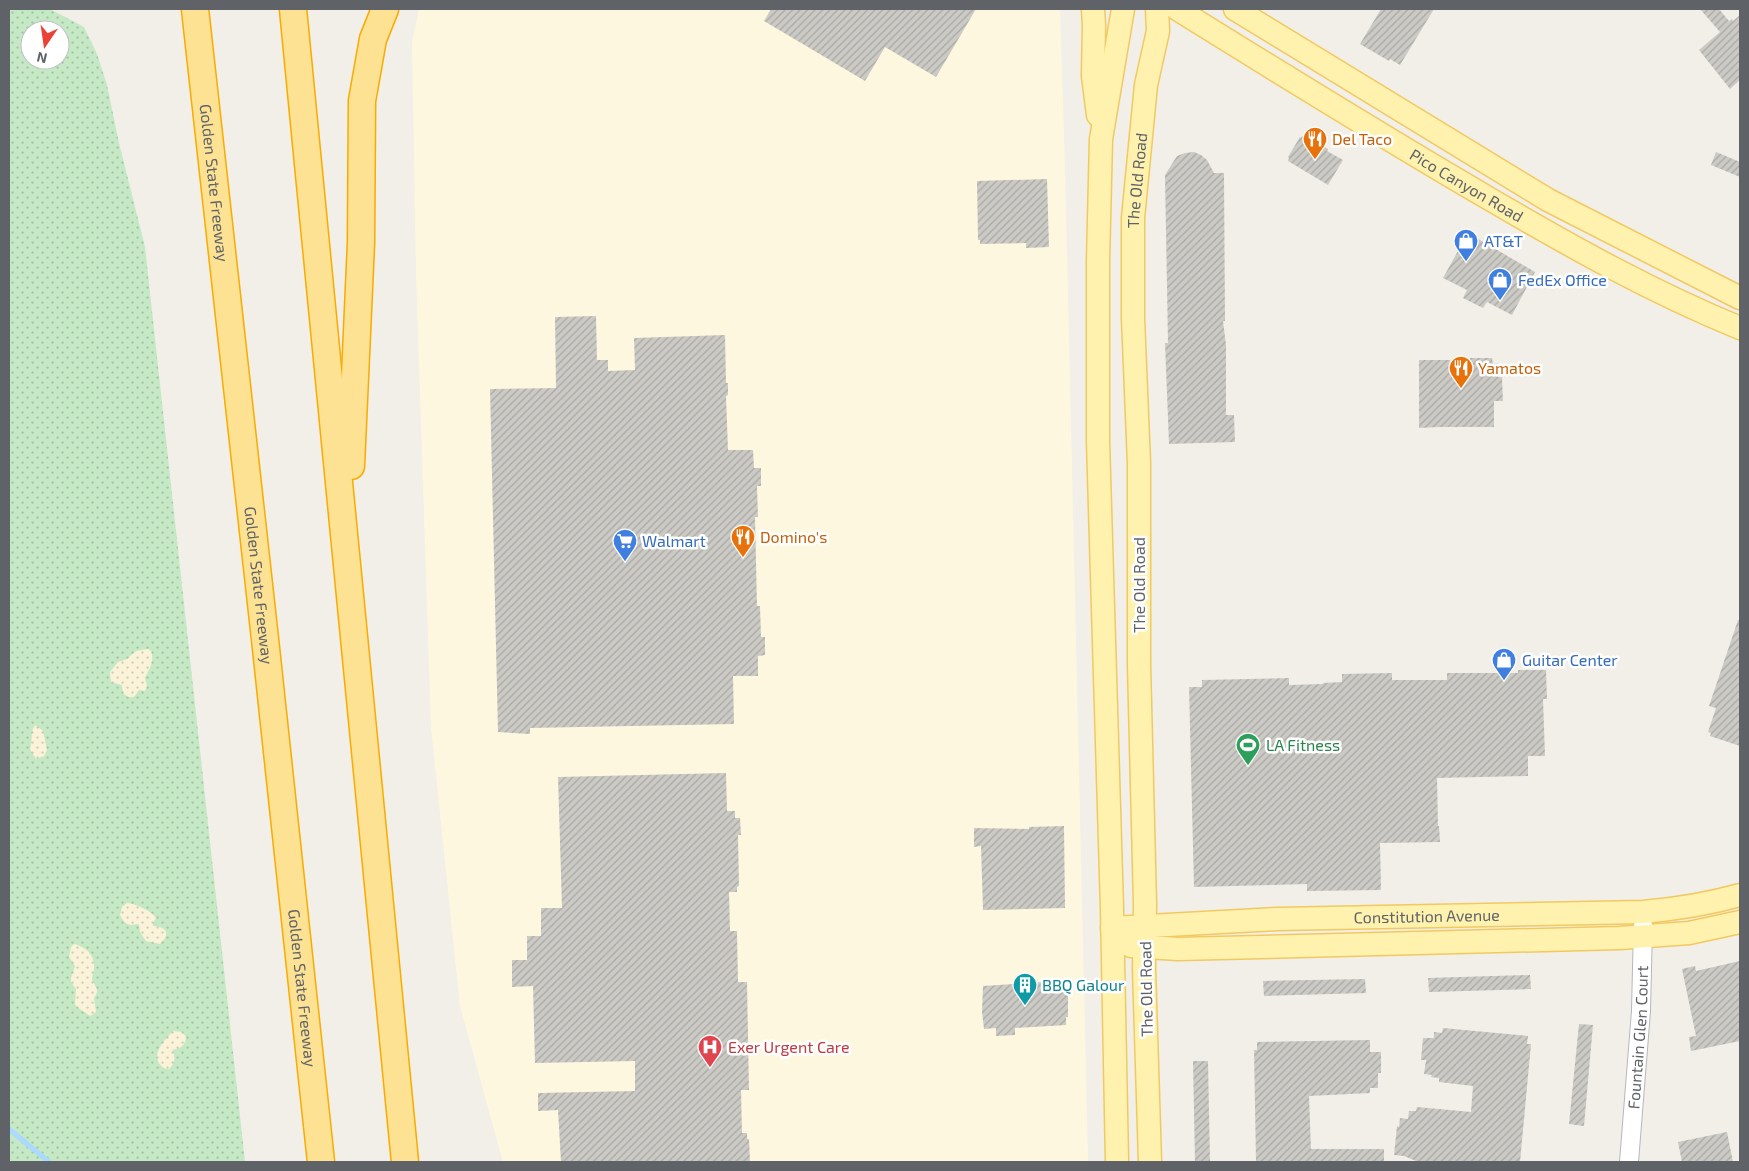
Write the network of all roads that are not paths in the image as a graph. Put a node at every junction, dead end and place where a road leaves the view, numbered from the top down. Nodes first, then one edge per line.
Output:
1 (195, 9) edge
2 (293, 9) edge
3 (385, 9) edge
4 (1093, 9) edge
5 (1123, 9) edge
6 (1157, 9) edge
7 (1177, 9) edge
8 (1235, 9) edge
9 (1101, 139) junction
10 (1740, 298) edge
11 (1740, 328) edge
12 (346, 561) junction
13 (1740, 895) edge
14 (1643, 912) junction
15 (1740, 922) edge
16 (1112, 936) junction
17 (1145, 936) junction
18 (1643, 937) junction
19 (321, 1154) edge
20 (405, 1162) edge
21 (1117, 1162) edge
22 (1150, 1162) edge
23 (1629, 1162) edge

1 - 19 highway, Golden State Freeway
2 - 12 highway
3 - 12 highway
4 - 9 main road
5 - 9 main road, The Old Road
6 - 17 main road, The Old Road
7 - 11 main road, Pico Canyon Road
8 - 10 main road, Pico Canyon Road
9 - 16 main road, The Old Road
12 - 20 highway
13 - 14 main road, Constitution Avenue
14 - 17 main road, Constitution Avenue
14 - 18 street, Fountain Glen Court
15 - 18 main road, Constitution Avenue
16 - 17 main road, Constitution Avenue
16 - 21 main road, The Old Road
17 - 18 main road, Constitution Avenue
17 - 22 main road, The Old Road
18 - 23 street, Fountain Glen Court

